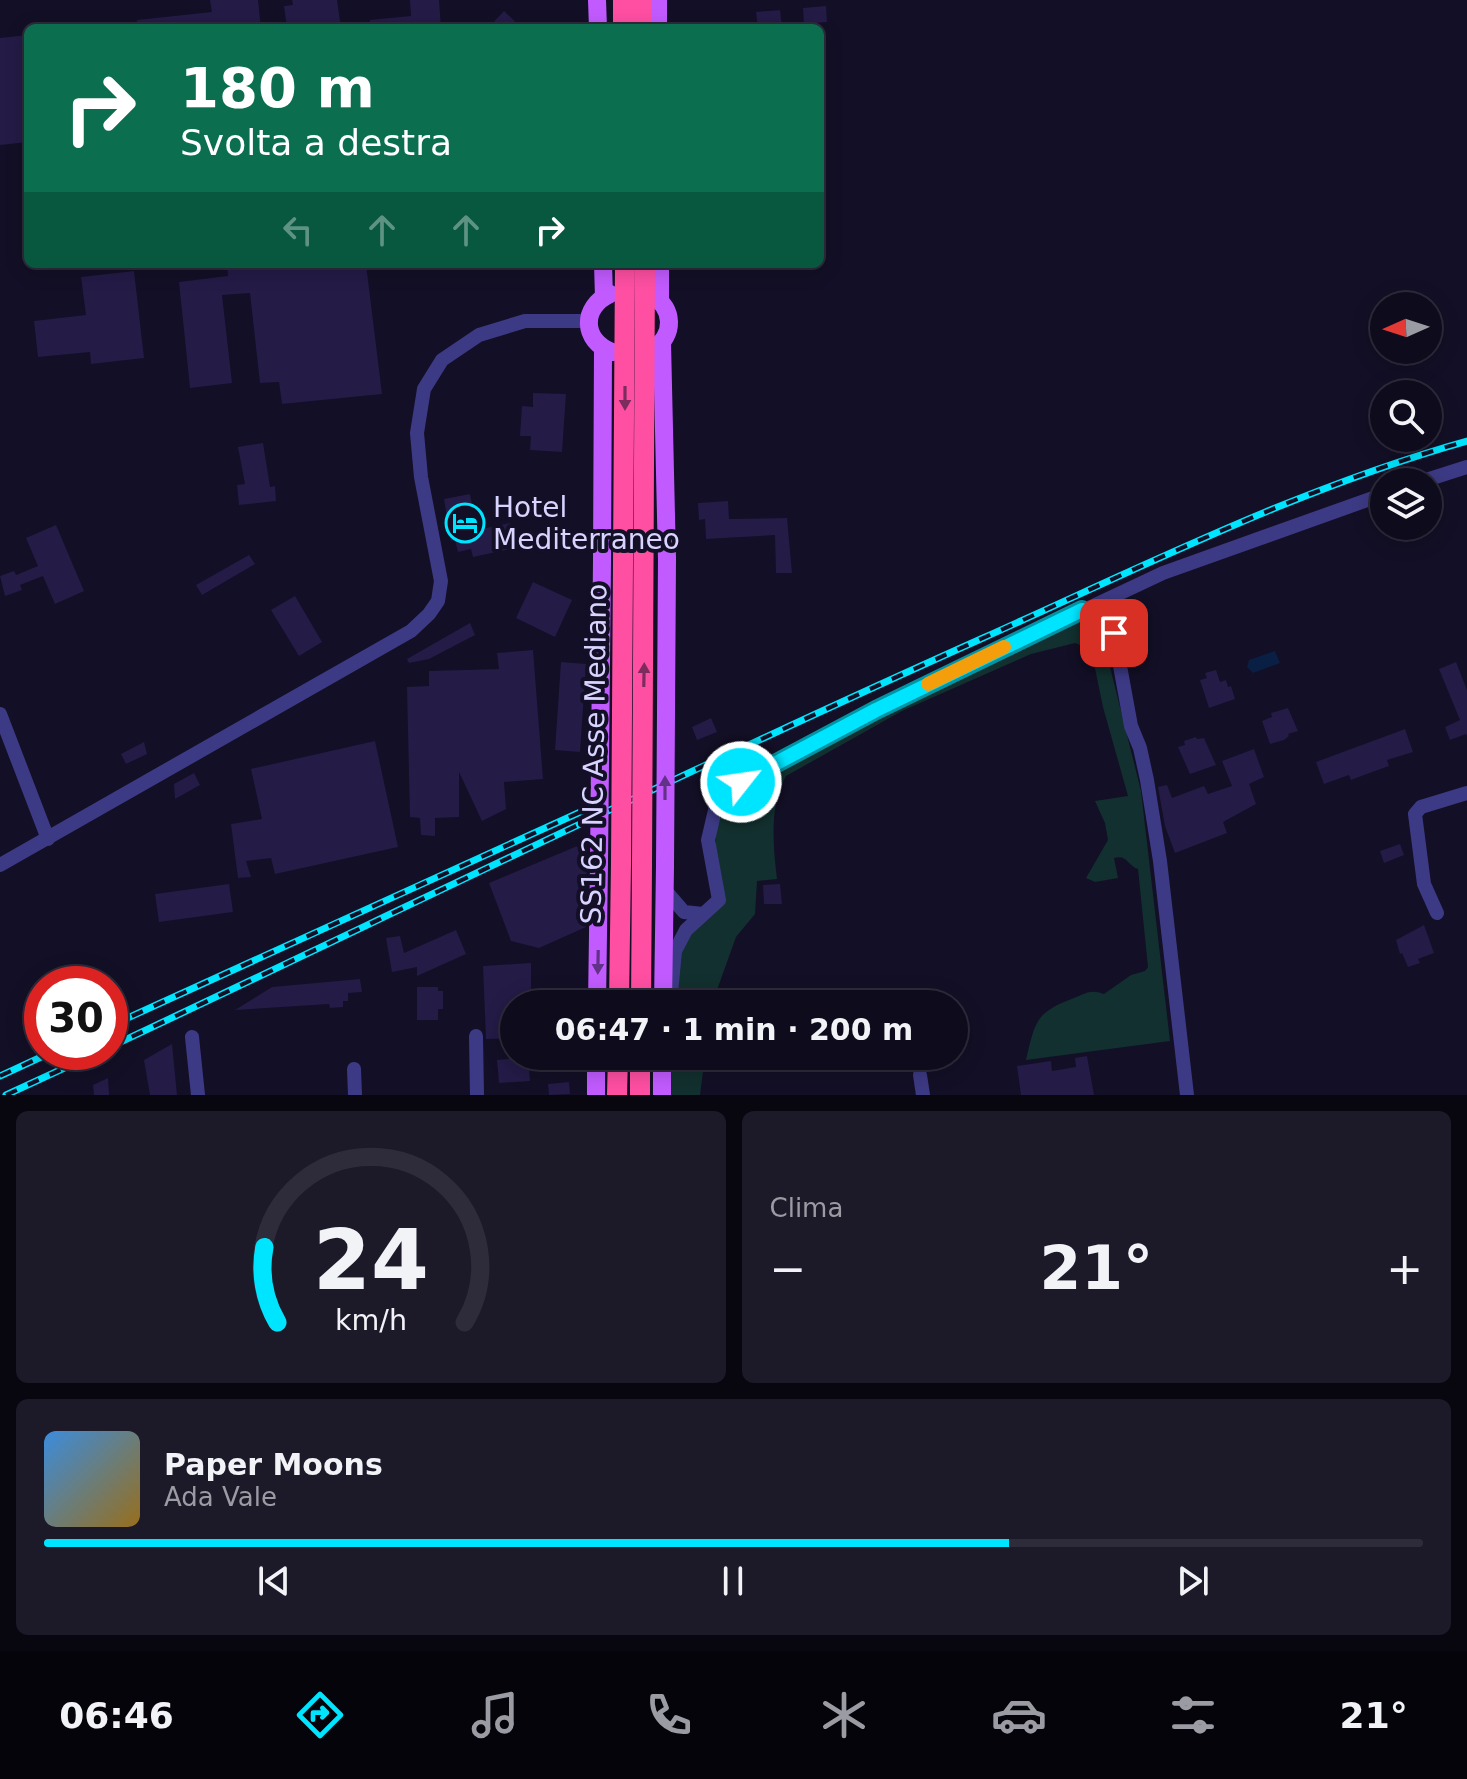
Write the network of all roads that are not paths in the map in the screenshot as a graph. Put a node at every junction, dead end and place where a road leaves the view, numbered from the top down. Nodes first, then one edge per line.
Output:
1 (597, 0) edge
2 (623, 0) edge
3 (641, 0) edge
4 (658, 0) edge
5 (598, 24) edge
6 (623, 24) edge
7 (641, 24) edge
8 (658, 24) edge
9 (604, 268) edge
10 (625, 268) edge
11 (645, 268) edge
12 (660, 268) edge
13 (588, 321) junction
14 (1467, 467) edge
15 (1442, 475) edge
16 (1370, 499) edge
17 (1082, 610) junction
18 (0, 714) edge
19 (1467, 793) edge
20 (48, 839) junction
21 (0, 865) edge
22 (631, 865) junction
23 (665, 890) junction
24 (1437, 913) dead end
25 (703, 914) junction
26 (597, 990) edge
27 (620, 990) edge
28 (640, 990) edge
29 (663, 990) edge
30 (671, 990) edge
31 (476, 1036) dead end
32 (192, 1037) dead end
33 (354, 1069) dead end
34 (596, 1070) edge
35 (618, 1070) edge
36 (640, 1070) edge
37 (662, 1070) edge
38 (920, 1075) dead end
39 (198, 1095) edge
40 (355, 1095) edge
41 (477, 1095) edge
42 (596, 1095) edge
43 (617, 1095) edge
44 (640, 1095) edge
45 (662, 1095) edge
46 (923, 1095) edge
47 (1187, 1095) edge

1 - 5 main road
2 - 6 highway
3 - 7 highway
4 - 8 main road
9 - 13 main road
10 -> 22 highway, SS162 NC Asse Mediano, bridge
22 -> 11 highway, SS162 NC Asse Mediano, bridge
23 -> 12 main road, bridge
13 - 20 street
13 -> 26 main road, bridge
14 - 15 street
16 - 17 street
17 - 25 street
17 - 47 street
18 - 20 street
19 - 24 street
20 - 21 street
22 - 27 highway, SS162 NC Asse Mediano
22 - 28 highway, SS162 NC Asse Mediano
23 - 25 street
23 - 29 main road
25 - 30 street
31 - 41 street
32 - 39 street
33 - 40 street
34 - 42 main road
35 - 43 highway
36 - 44 highway
37 - 45 main road
38 - 46 street

